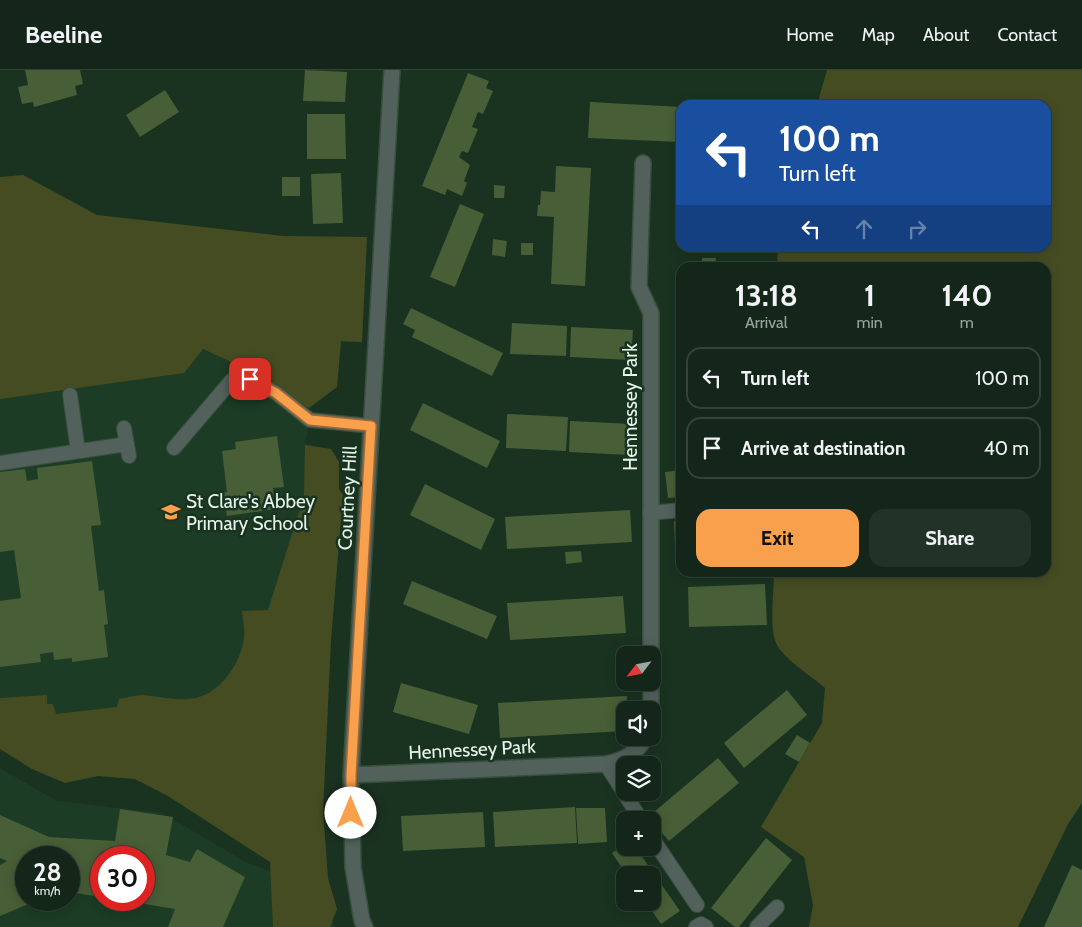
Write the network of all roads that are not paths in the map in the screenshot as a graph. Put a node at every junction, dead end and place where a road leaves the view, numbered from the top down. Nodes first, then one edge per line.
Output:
1 (392, 70) edge
2 (642, 162) dead end
3 (70, 396) dead end
4 (371, 426) junction
5 (124, 428) dead end
6 (174, 448) dead end
7 (78, 451) junction
8 (0, 463) edge
9 (676, 510) edge
10 (650, 513) junction
11 (650, 646) edge
12 (640, 746) edge
13 (606, 764) junction
14 (351, 775) junction
15 (635, 811) edge
16 (661, 851) edge
17 (697, 905) dead end
18 (777, 907) dead end
19 (360, 925) edge
20 (696, 927) edge
21 (706, 927) edge
22 (757, 927) edge

1 - 4 street, Courtney Hill
2 - 10 street, Hennessey Park
3 - 7 lane
4 - 6 lane
4 - 14 street, Courtney Hill
5 - 7 lane
7 - 8 lane
9 - 10 lane
10 - 11 street, Hennessey Park
12 - 13 street, Hennessey Park
13 - 14 street, Hennessey Park
13 - 15 lane
14 - 19 street, Courtney Hill
16 - 17 lane
18 - 22 lane
20 - 21 lane

